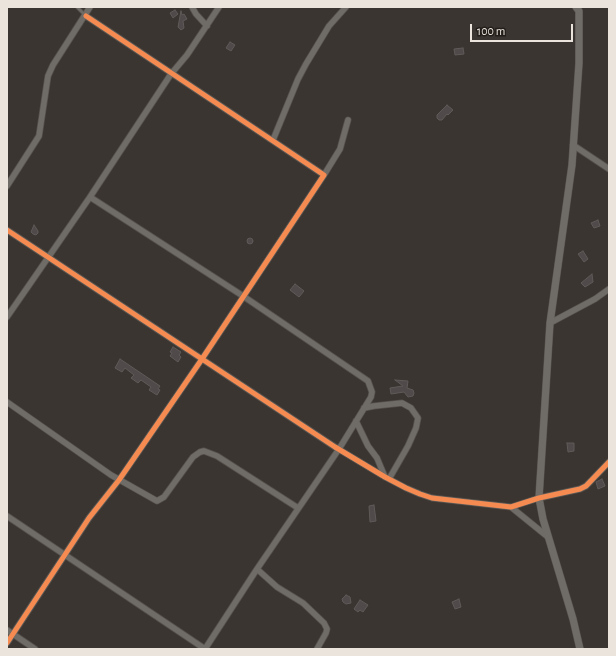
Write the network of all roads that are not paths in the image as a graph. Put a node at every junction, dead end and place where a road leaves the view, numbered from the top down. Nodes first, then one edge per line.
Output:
1 (77, 7) edge
2 (90, 7) edge
3 (192, 7) edge
4 (220, 7) edge
5 (346, 7) edge
6 (576, 7) edge
7 (86, 16) junction
8 (207, 26) junction
9 (171, 74) junction
10 (348, 120) dead end
11 (273, 140) junction
12 (573, 145) junction
13 (609, 169) edge
14 (324, 175) junction
15 (7, 186) edge
16 (90, 197) junction
17 (7, 230) edge
18 (49, 258) junction
19 (609, 289) edge
20 (243, 296) junction
21 (7, 317) edge
22 (550, 323) junction
23 (202, 359) junction
24 (7, 402) edge
25 (364, 408) junction
26 (356, 421) junction
27 (339, 449) junction
28 (609, 462) edge
29 (387, 478) junction
30 (119, 480) junction
31 (539, 498) junction
32 (511, 507) junction
33 (298, 508) junction
34 (7, 516) edge
35 (548, 537) junction
36 (65, 556) junction
37 (257, 569) junction
38 (7, 630) edge
39 (13, 634) junction
40 (7, 643) edge
41 (36, 649) edge
42 (205, 649) edge
43 (317, 649) edge
44 (580, 649) edge

1 - 7 lane
2 - 7 street
3 - 8 street
4 - 8 street
5 - 11 street
6 - 12 street
7 - 9 street
7 - 15 street
8 - 9 street
9 - 11 street
9 - 16 street
10 - 14 street
11 - 14 street
12 - 13 street
12 - 22 street
14 - 20 street
16 - 18 street
16 - 20 street
17 - 18 street
18 - 21 street
18 - 23 street
19 - 22 street
20 - 23 street
20 - 25 street
22 - 31 street
23 - 27 street
23 - 30 street
24 - 30 street
25 - 26 street
25 - 29 street
26 - 27 street
26 - 29 street
27 - 29 street
27 - 33 street
28 - 31 street
29 - 32 street
30 - 33 street
30 - 36 street
31 - 32 street
31 - 35 street
32 - 35 street
33 - 37 street
34 - 36 street
35 - 44 street
36 - 39 street
36 - 42 street
37 - 42 street
37 - 43 street
38 - 39 street
39 - 40 street
39 - 41 street

